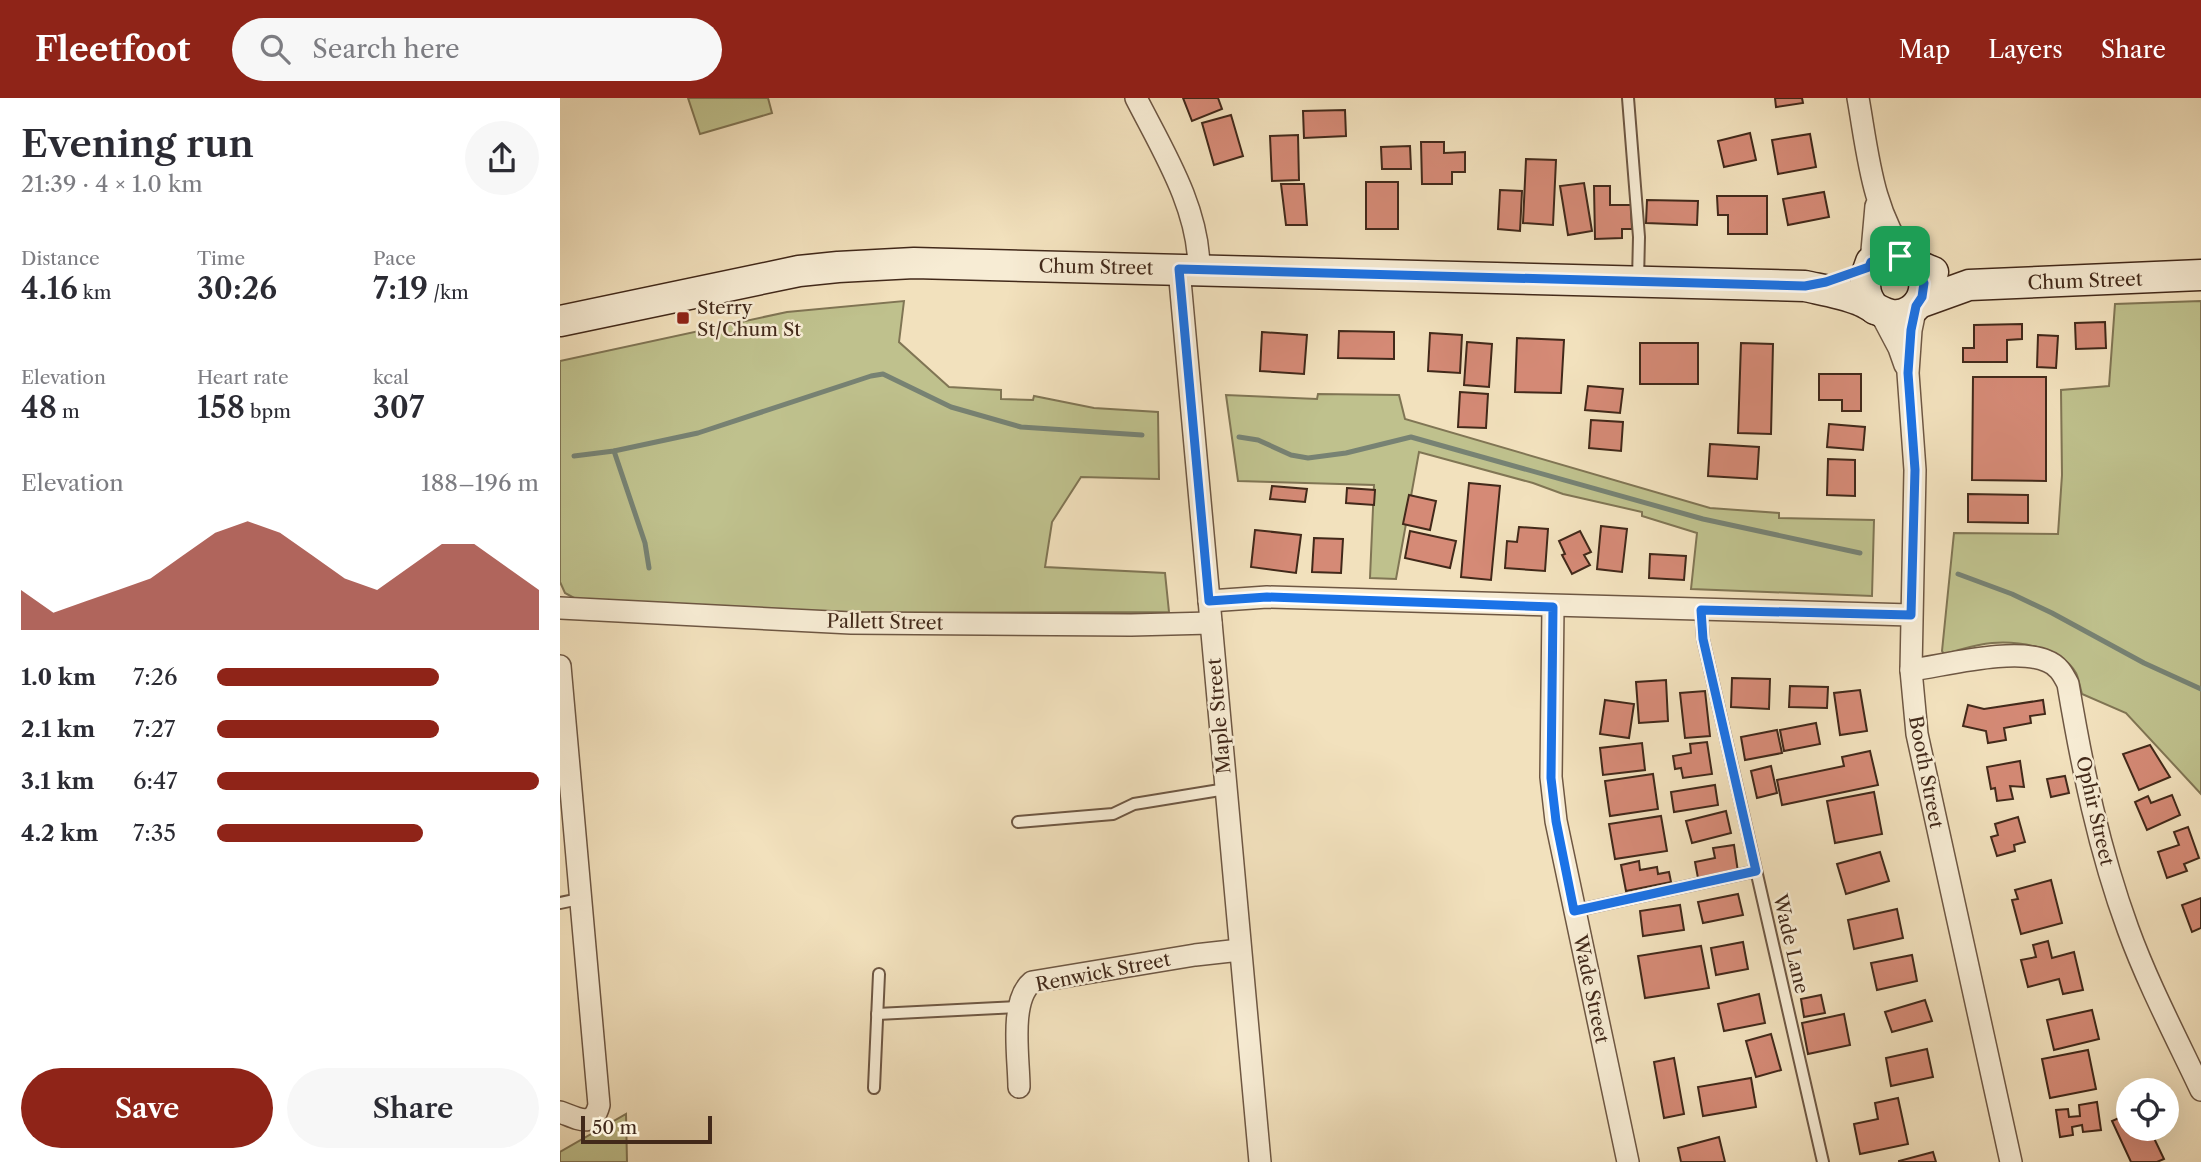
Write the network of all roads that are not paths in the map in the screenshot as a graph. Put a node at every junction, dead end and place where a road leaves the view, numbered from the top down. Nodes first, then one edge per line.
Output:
1 (1136, 98) edge
2 (1628, 98) edge
3 (1858, 98) edge
4 (1877, 201) junction
5 (1911, 261) junction
6 (1870, 265) junction
7 (1189, 269) junction
8 (2201, 275) edge
9 (1638, 282) junction
10 (1969, 285) junction
11 (1805, 286) junction
12 (1917, 305) junction
13 (1877, 310) junction
14 (560, 321) edge
15 (1908, 373) junction
16 (1553, 607) junction
17 (560, 608) edge
18 (1701, 610) junction
19 (1210, 612) junction
20 (1911, 615) junction
21 (560, 666) edge
22 (1911, 670) junction
23 (1226, 789) junction
24 (1018, 822) dead end
25 (1756, 871) junction
26 (569, 901) edge
27 (1574, 911) junction
28 (1240, 950) junction
29 (879, 974) dead end
30 (1018, 1007) junction
31 (877, 1014) junction
32 (1019, 1087) dead end
33 (874, 1088) dead end
34 (2201, 1090) edge
35 (560, 1112) edge
36 (1259, 1162) edge
37 (1628, 1162) edge
38 (1823, 1162) edge
39 (2011, 1162) edge

1 - 7 street, Maple Street
2 - 9 lane
3 - 4 street
4 - 5 street
4 - 6 street
5 - 6 street
5 - 10 street, Chum Street
5 - 12 street
6 - 11 street, Chum Street
6 - 13 street
7 - 9 street, Chum Street
7 - 14 street, Chum Street
7 - 19 street, Maple Street
8 - 10 street, Chum Street
9 - 11 street, Chum Street
10 - 12 street, Chum Street
11 - 13 street, Chum Street
12 - 13 street
12 - 15 street, Booth Street
13 - 15 street, Booth Street
15 - 20 street, Booth Street
16 - 18 street, Pallett Street
16 - 19 street, Pallett Street
16 - 27 street, Wade Street
17 - 19 street, Pallett Street
18 - 20 street, Pallett Street
18 - 25 lane, Wade Lane
19 - 23 street, Maple Street
20 - 22 street, Booth Street
21 - 26 street
22 - 34 street, Ophir Street
22 - 39 street, Booth Street
23 - 24 lane
23 - 28 street, Maple Street
25 - 27 lane
25 - 38 lane, Wade Lane
26 - 35 street
27 - 37 street, Wade Street
28 - 30 street, Renwick Street
28 - 36 street, Maple Street
29 - 31 lane
30 - 31 lane
30 - 32 street, Renwick Street
31 - 33 lane

